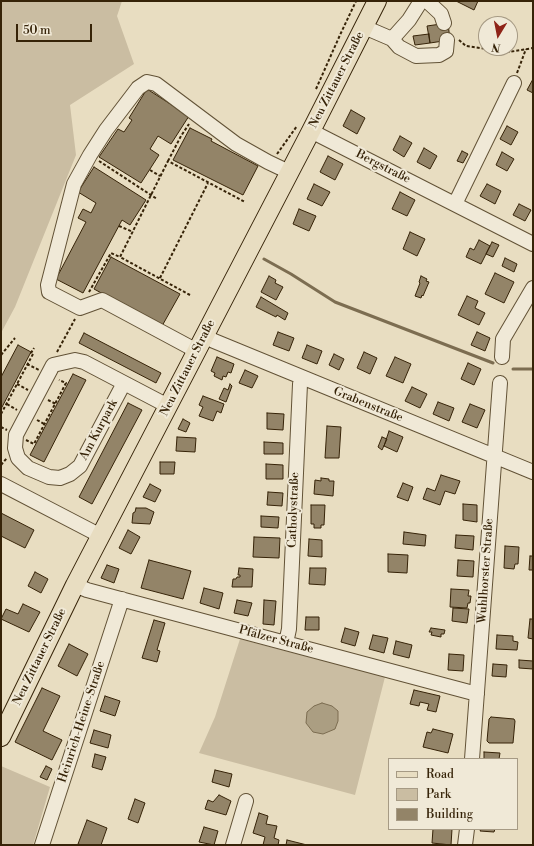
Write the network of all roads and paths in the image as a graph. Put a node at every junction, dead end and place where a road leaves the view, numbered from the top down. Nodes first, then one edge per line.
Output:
1 (356, 1) edge
2 (377, 1) edge
3 (421, 1) edge
4 (427, 1) edge
5 (444, 24) dead end
6 (364, 27) junction
7 (392, 39) junction
8 (452, 40) joint
9 (533, 48) edge
10 (526, 49) junction
11 (514, 83) joint
12 (314, 94) dead end
13 (195, 114) junction
14 (304, 128) junction
15 (90, 155) junction
16 (168, 162) junction
17 (269, 162) junction
18 (150, 170) dead end
19 (289, 172) junction
20 (160, 176) junction
21 (208, 183) junction
22 (231, 189) dead end
23 (228, 194) junction
24 (151, 195) junction
25 (157, 199) dead end
26 (245, 202) dead end
27 (455, 204) junction
28 (118, 226) dead end
29 (132, 232) junction
30 (533, 244) edge
31 (120, 257) junction
32 (160, 278) junction
33 (533, 288) edge
34 (190, 295) dead end
35 (80, 308) junction
36 (14, 338) dead end
37 (200, 344) junction
38 (34, 348) dead end
39 (1, 355) edge
40 (502, 357) dead end
41 (54, 358) dead end
42 (303, 378) junction
43 (66, 383) dead end
44 (124, 383) junction
45 (500, 383) dead end
46 (168, 406) junction
47 (1, 414) edge
48 (34, 444) dead end
49 (494, 456) junction
50 (533, 472) edge
51 (1, 484) edge
52 (101, 536) junction
53 (75, 585) junction
54 (122, 599) junction
55 (286, 643) junction
56 (477, 694) junction
57 (1, 737) edge
58 (472, 758) edge
59 (246, 801) dead end
60 (466, 830) edge
61 (42, 845) edge
62 (234, 845) edge
63 (465, 845) edge

1 - 12 path
2 - 6 main road, Neu Zittauer Straße
3 - 7 street
4 - 5 street
6 - 7 street
6 - 14 main road, Neu Zittauer Straße
7 - 8 street
8 - 10 path
9 - 10 path
10 - 11 path
11 - 27 street
13 - 15 street
13 - 16 path
13 - 17 street
14 - 17 path
14 - 19 main road, Neu Zittauer Straße
14 - 27 street, Bergstraße
15 - 24 path
15 - 35 street
16 - 20 path
16 - 21 path
17 - 19 street
18 - 20 path
19 - 37 main road, Neu Zittauer Straße
20 - 24 path
21 - 23 path
21 - 32 path
22 - 23 path
23 - 26 path
24 - 25 path
24 - 29 path
27 - 30 street, Bergstraße
28 - 29 path
29 - 31 path
31 - 32 path
31 - 35 path
32 - 34 path
33 - 40 street
35 - 37 street, Grabenstraße
35 - 41 path
36 - 39 path
37 - 42 street, Grabenstraße
37 - 46 main road, Neu Zittauer Straße
38 - 47 path
42 - 49 street, Grabenstraße
42 - 55 street, Catholystraße
43 - 48 path
44 - 44 street, Am Kurpark
44 - 46 street, Am Kurpark
45 - 49 street, Wuhlhorster Straße
46 - 52 main road, Neu Zittauer Straße
49 - 50 street, Grabenstraße
49 - 56 street, Wuhlhorster Straße
51 - 52 street
52 - 53 main road, Neu Zittauer Straße
53 - 54 street, Pfälzer Straße
53 - 57 main road, Neu Zittauer Straße
54 - 55 street, Pfälzer Straße
54 - 61 street, Heinrich-Heine-Straße
55 - 56 street, Pfälzer Straße
56 - 58 street, Wuhlhorster Straße
59 - 62 street
60 - 63 street

